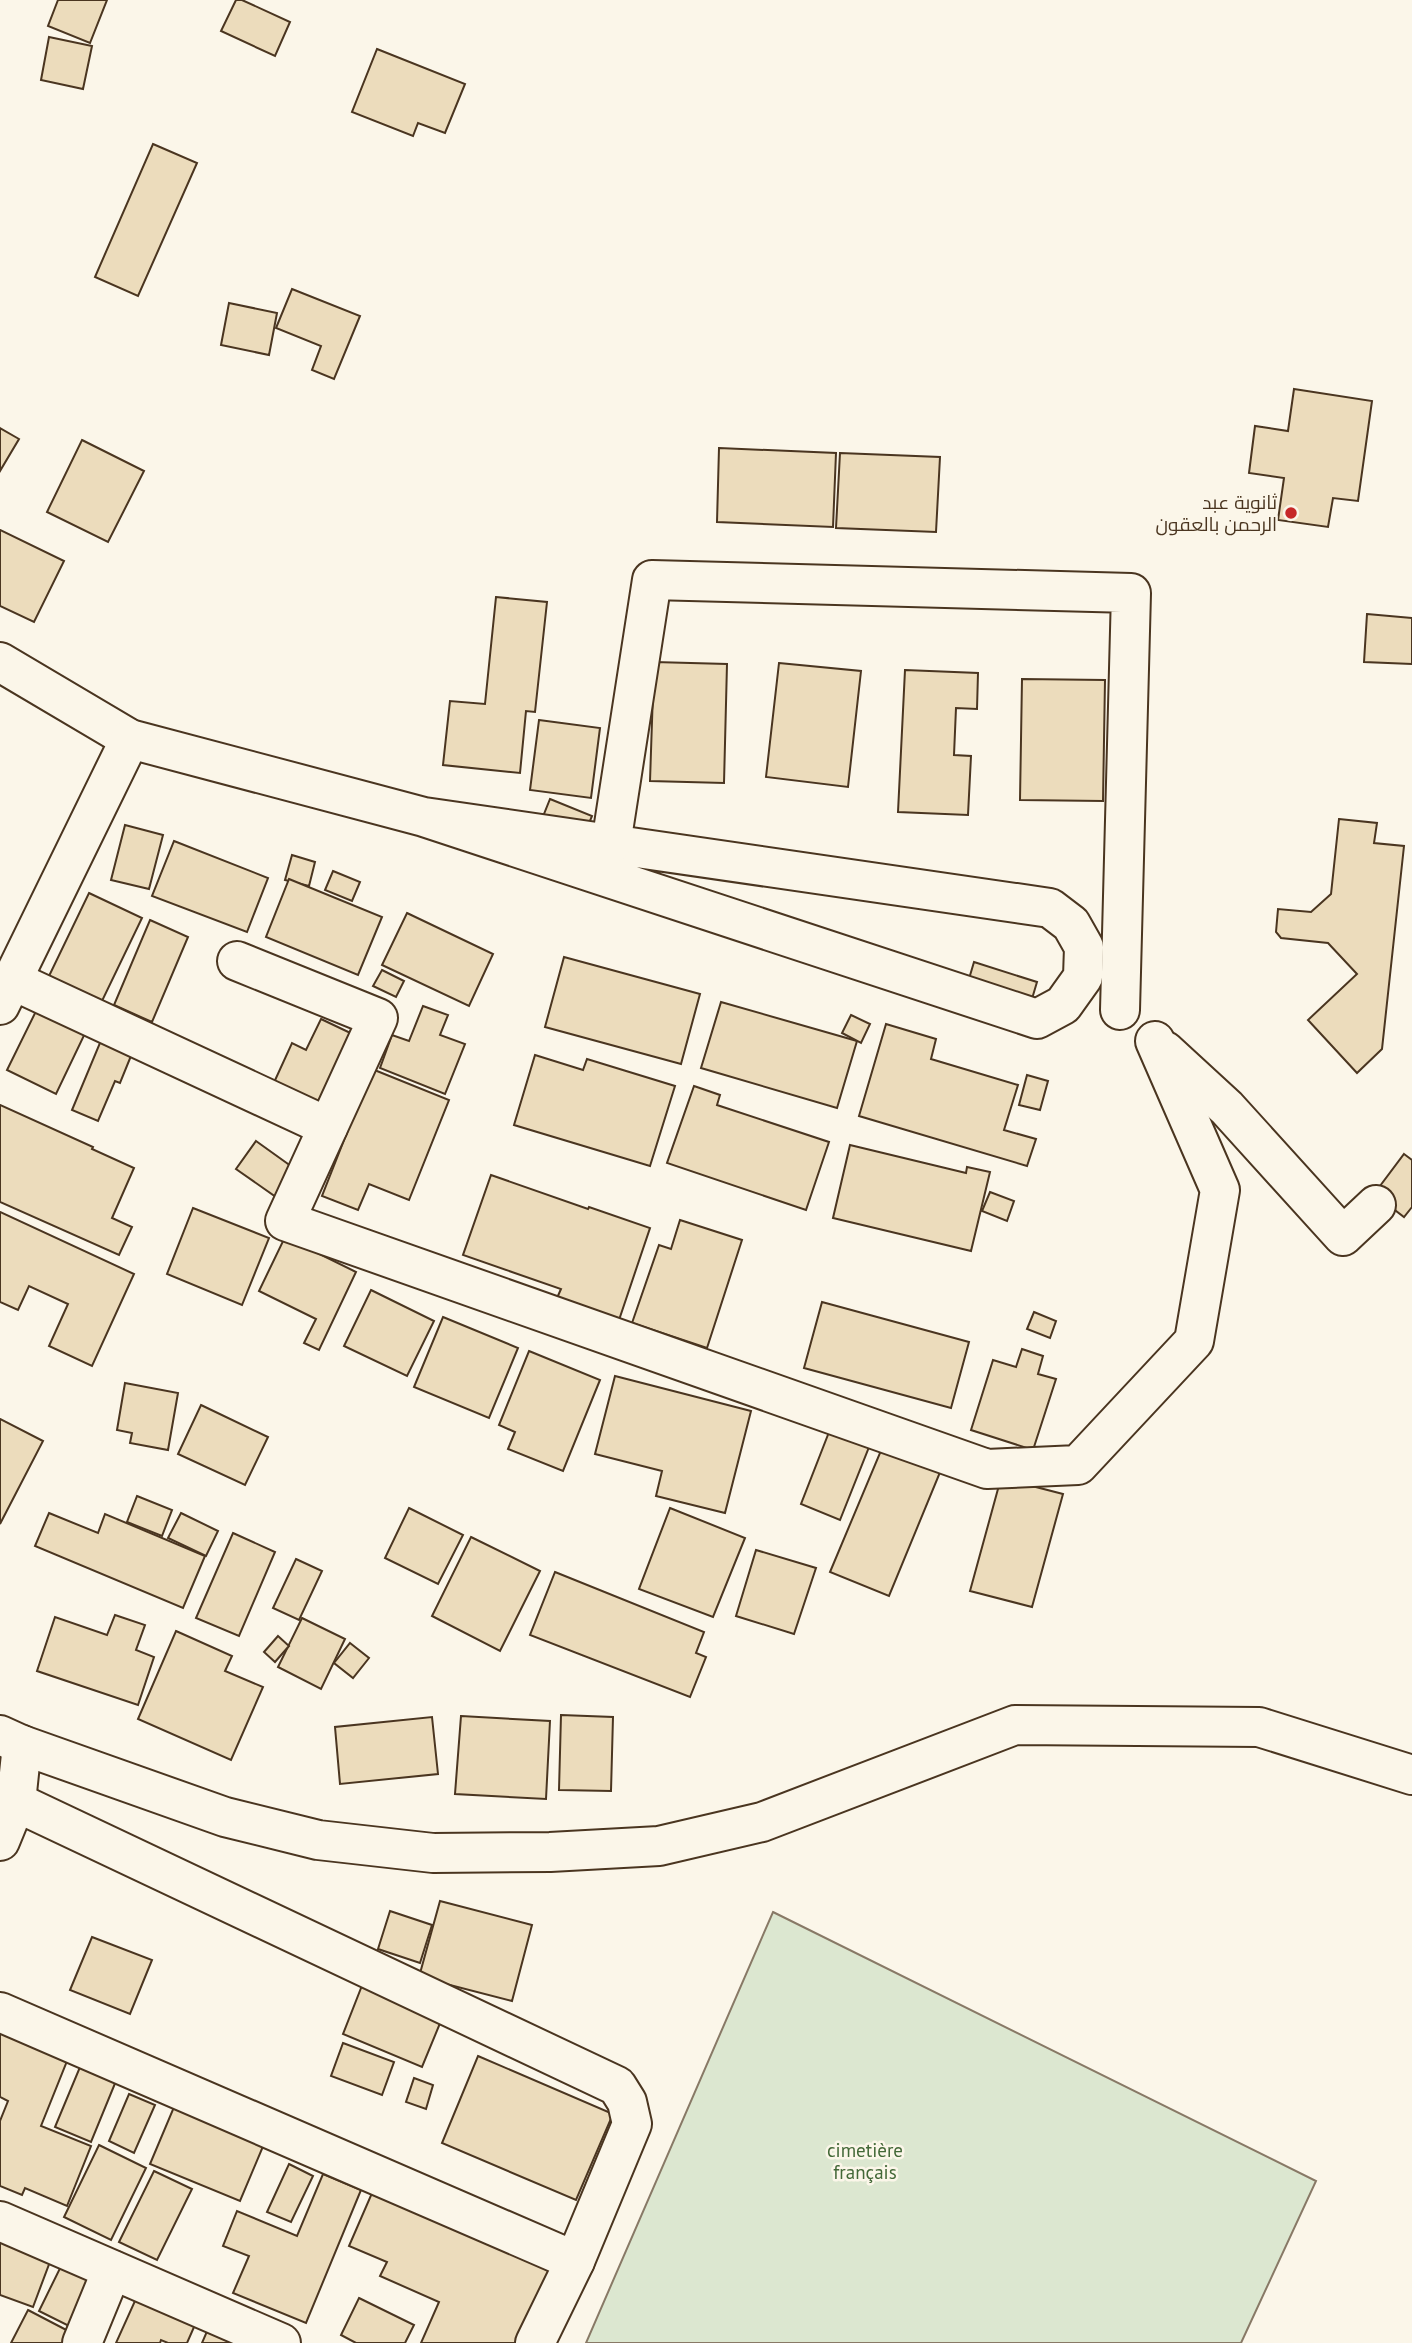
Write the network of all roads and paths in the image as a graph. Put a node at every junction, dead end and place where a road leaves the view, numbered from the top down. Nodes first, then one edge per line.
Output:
1 (0, 662) edge
2 (130, 738) junction
3 (424, 817) junction
4 (611, 844) junction
5 (237, 961) dead end
6 (1083, 977) junction
7 (6, 992) edge
8 (1120, 1010) junction
9 (1155, 1041) junction
10 (328, 1127) junction
11 (1377, 1205) dead end
12 (11, 1740) edge
13 (1412, 1775) edge
14 (16, 1802) junction
15 (0, 1841) edge
16 (0, 2011) edge
17 (0, 2221) edge
18 (575, 2261) junction
19 (112, 2270) junction
20 (82, 2343) edge
21 (281, 2343) edge
22 (535, 2343) edge

1 - 2 street
2 - 3 street
2 - 7 street
3 - 4 street
3 - 6 street
4 - 6 street
4 - 8 street
5 - 10 street
6 - 8 street
7 - 10 street
8 - 9 street
9 - 10 street
9 - 11 street
12 - 13 street
12 - 14 street
14 - 15 street
14 - 18 street
16 - 18 street
17 - 19 street
18 - 22 street
19 - 20 street
19 - 21 street

